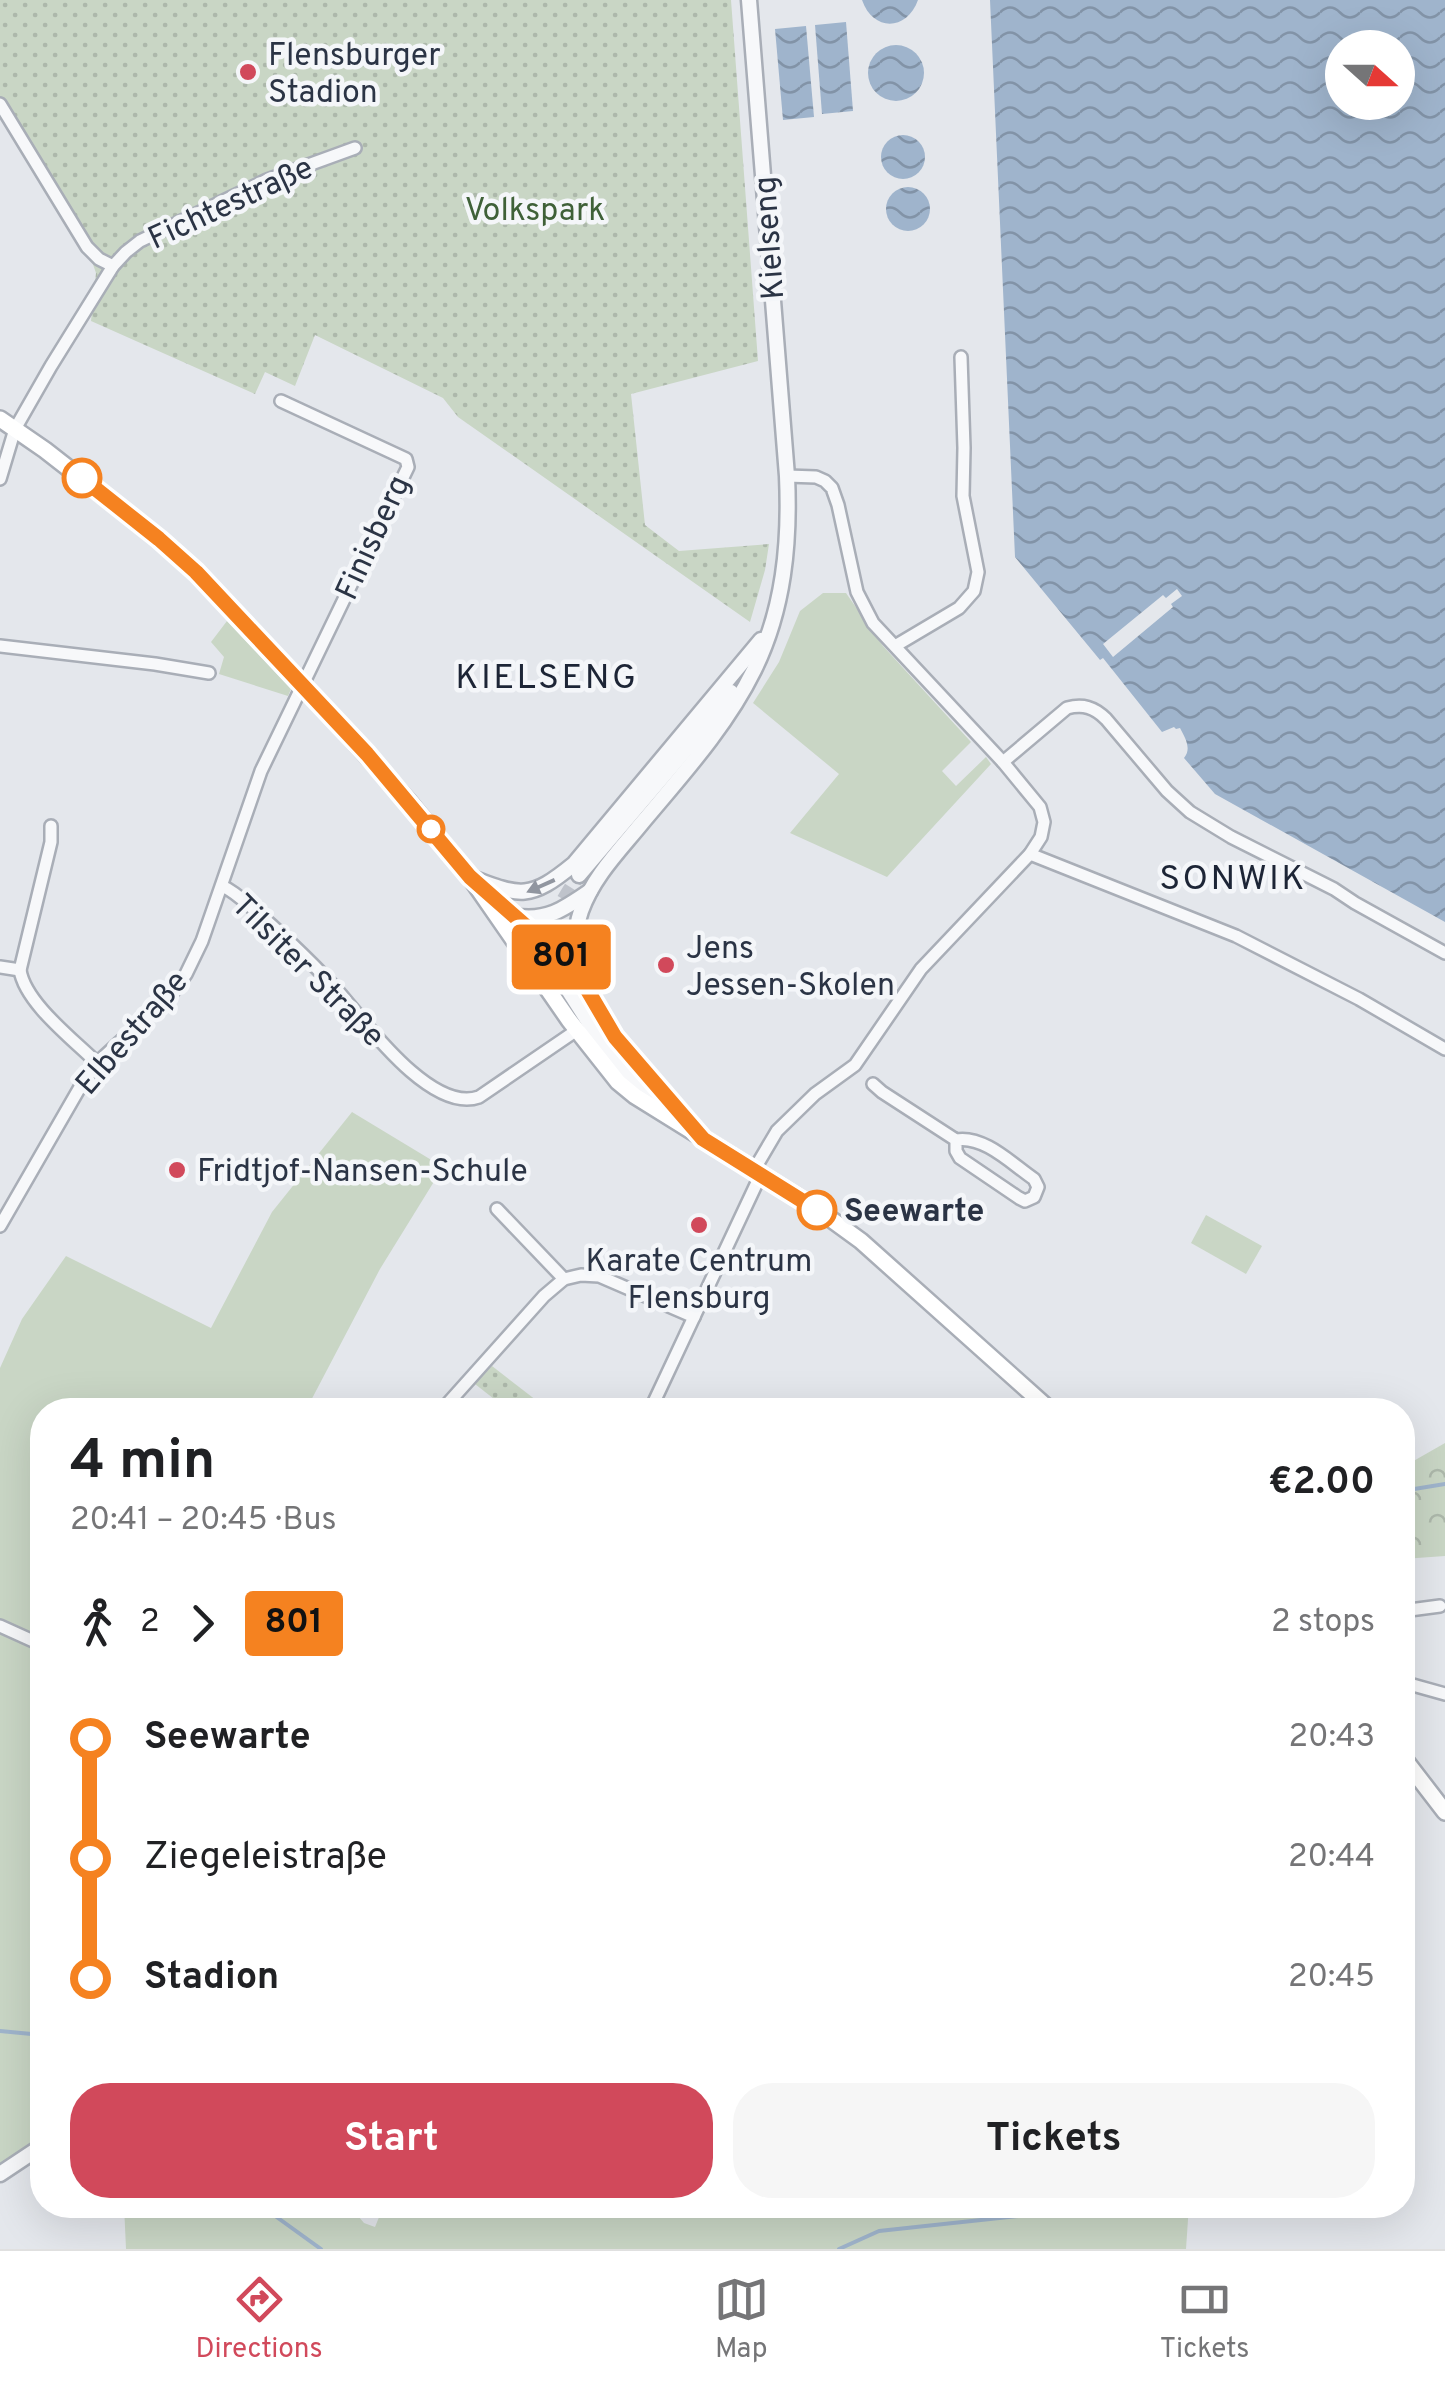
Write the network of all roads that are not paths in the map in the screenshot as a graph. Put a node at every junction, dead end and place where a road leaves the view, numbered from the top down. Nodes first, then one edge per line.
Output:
1 (749, 0) edge
2 (0, 104) edge
3 (354, 148) dead end
4 (113, 266) junction
5 (962, 357) dead end
6 (280, 401) dead end
7 (0, 419) edge
8 (16, 429) junction
9 (787, 476) junction
10 (0, 479) edge
11 (768, 632) junction
12 (0, 646) edge
13 (895, 646) junction
14 (209, 673) dead end
15 (302, 684) junction
16 (1003, 762) junction
17 (51, 826) dead end
18 (1030, 854) junction
19 (580, 875) tunnel mouth
20 (470, 877) junction
21 (222, 886) junction
22 (590, 891) junction
23 (481, 892) junction
24 (514, 916) junction
25 (1445, 953) edge
26 (0, 967) edge
27 (20, 970) junction
28 (561, 979) tunnel mouth
29 (581, 979) junction
30 (577, 1030) junction
31 (1445, 1049) edge
32 (98, 1063) junction
33 (854, 1065) junction
34 (653, 1108) junction
35 (703, 1139) junction
36 (956, 1140) junction
37 (758, 1172) junction
38 (498, 1209) dead end
39 (0, 1226) edge
40 (564, 1279) junction
41 (694, 1317) junction
42 (453, 1398) edge
43 (659, 1398) edge
44 (1037, 1398) edge
45 (1440, 1606) dead end
46 (1415, 1609) edge
47 (0, 1626) edge
48 (30, 1640) edge
49 (1415, 1686) edge
50 (1445, 1694) edge
51 (1415, 1773) edge
52 (1445, 1812) edge
53 (30, 2154) edge
54 (0, 2174) edge

1 - 9 street, Kielseng
2 - 4 street
3 - 4 street, Fichtestraße
4 - 8 street, Fichtestraße
5 - 13 street
6 - 15 street, Finisberg
7 - 8 main road
8 - 10 street, Fichtestraße
8 - 15 main road
9 - 11 street, Kielseng
9 - 13 street
11 - 19 street
11 -> 20 street
11 - 22 street
12 - 14 street
13 - 16 street
15 - 20 main road
15 - 21 street, Tilsiter Straße
16 - 18 street
16 - 25 street
17 - 27 street
18 - 31 street
18 - 33 street
20 - 23 main road
20 - 24 main road
21 - 30 street, Tilsiter Straße
21 - 32 street, Elbestraße
22 - 24 street
22 - 29 street
23 - 24 street
23 - 30 main road
24 - 29 main road
26 - 27 street
27 - 32 street
28 - 34 street
29 - 35 main road
30 - 34 main road
32 - 39 street, Elbestraße
33 - 36 street
33 - 37 street
34 - 35 main road
35 - 37 main road
36 - 36 street
37 - 41 street
37 - 44 main road
38 - 40 street
40 - 41 street
40 - 42 street
41 - 43 street
45 - 46 street
47 - 48 street
49 - 50 street
51 - 52 main road
53 - 54 street

